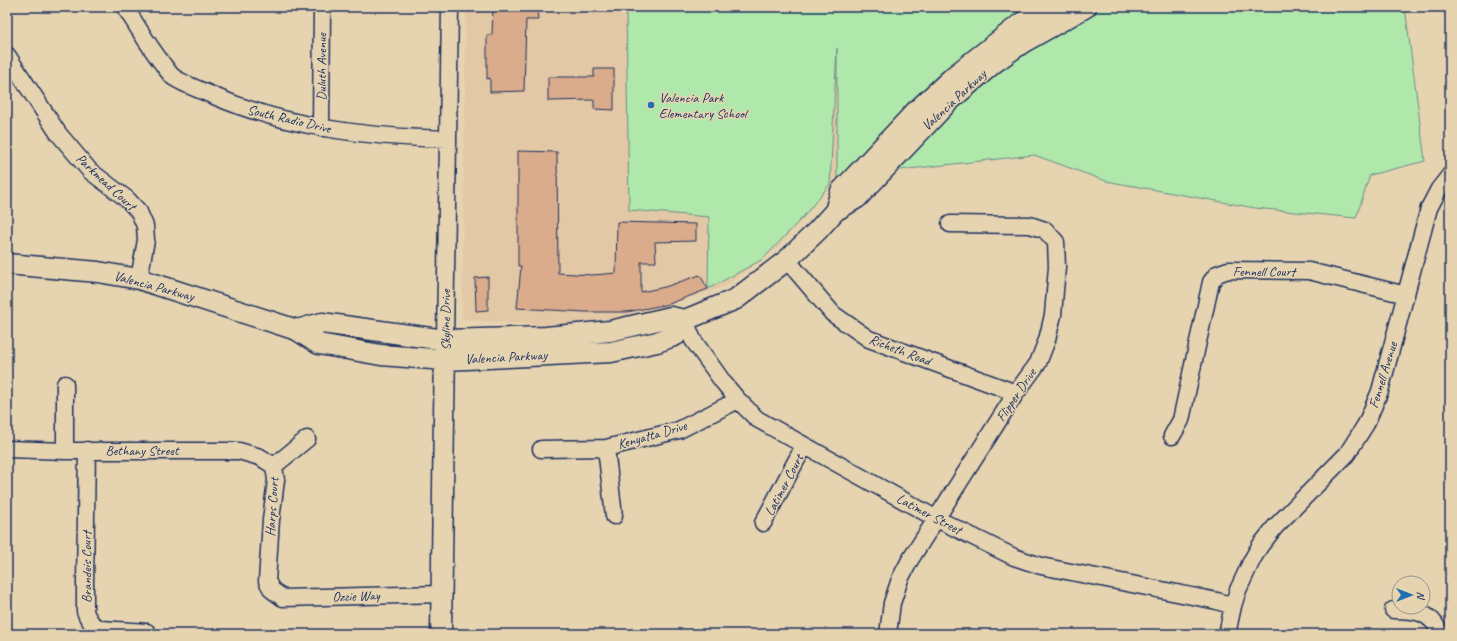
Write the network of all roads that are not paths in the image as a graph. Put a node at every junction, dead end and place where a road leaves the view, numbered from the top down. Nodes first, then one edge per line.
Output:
1 (125, 7) edge
2 (322, 7) edge
3 (450, 7) edge
4 (1051, 7) edge
5 (1086, 7) edge
6 (7, 55) edge
7 (321, 128) junction
8 (448, 139) junction
9 (1450, 175) edge
10 (836, 211) junction
11 (950, 224) dead end
12 (787, 260) junction
13 (7, 264) edge
14 (139, 279) junction
15 (1406, 295) junction
16 (685, 320) junction
17 (297, 330) junction
18 (445, 340) junction
19 (445, 360) junction
20 (66, 384) dead end
21 (1016, 393) junction
22 (738, 400) junction
23 (1172, 436) dead end
24 (307, 439) dead end
25 (804, 446) junction
26 (606, 448) junction
27 (7, 449) edge
28 (541, 449) dead end
29 (87, 450) junction
30 (65, 451) junction
31 (274, 466) junction
32 (614, 516) dead end
33 (937, 519) junction
34 (763, 523) dead end
35 (272, 590) joint
36 (442, 594) junction
37 (1233, 606) junction
38 (1425, 615) edge
39 (147, 632) dead end
40 (441, 634) edge
41 (888, 634) edge
42 (1227, 634) edge
43 (1440, 634) edge

1 - 7 street, South Radio Drive
2 - 7 street, Duluth Avenue
3 - 8 street, Skyline Drive
4 - 10 main road, Valencia Parkway
5 - 10 main road, Valencia Parkway
6 - 14 street, Parkmead Court
7 - 8 street, South Radio Drive
8 - 18 street, Skyline Drive
9 - 15 street, Fennell Avenue
10 - 12 main road, Valencia Parkway
11 - 21 street, Flipper Drive
12 - 16 main road, Valencia Parkway
12 - 21 street, Richeth Road
13 - 14 main road, Valencia Parkway
14 - 17 main road, Valencia Parkway
15 - 23 street, Fennell Court
15 - 37 street, Fennell Avenue
16 - 18 main road, Valencia Parkway
16 - 19 main road, Valencia Parkway
16 - 22 street, Latimer Street
17 - 18 main road, Valencia Parkway
17 - 19 main road, Valencia Parkway
18 - 19 main road, Skyline Drive
19 - 36 main road, Skyline Drive
20 - 30 street
21 - 33 street, Flipper Drive
22 - 25 street, Latimer Street
22 - 26 street, Kenyatta Drive
24 - 31 street, Harps Court
25 - 33 street, Latimer Street
25 - 34 street, Latimer Court
26 - 28 street
26 - 32 street, Kenyatta Drive
27 - 30 street, Bethany Street
29 - 30 street, Bethany Street
29 - 31 street, Bethany Street
29 - 39 street, Brandeis Court
31 - 35 street, Harps Court
33 - 37 street, Latimer Street
33 - 41 street, Flipper Drive
35 - 36 street, Ozzie Way
36 - 40 main road, Skyline Drive
37 - 42 street, Fennell Avenue
38 - 43 street

